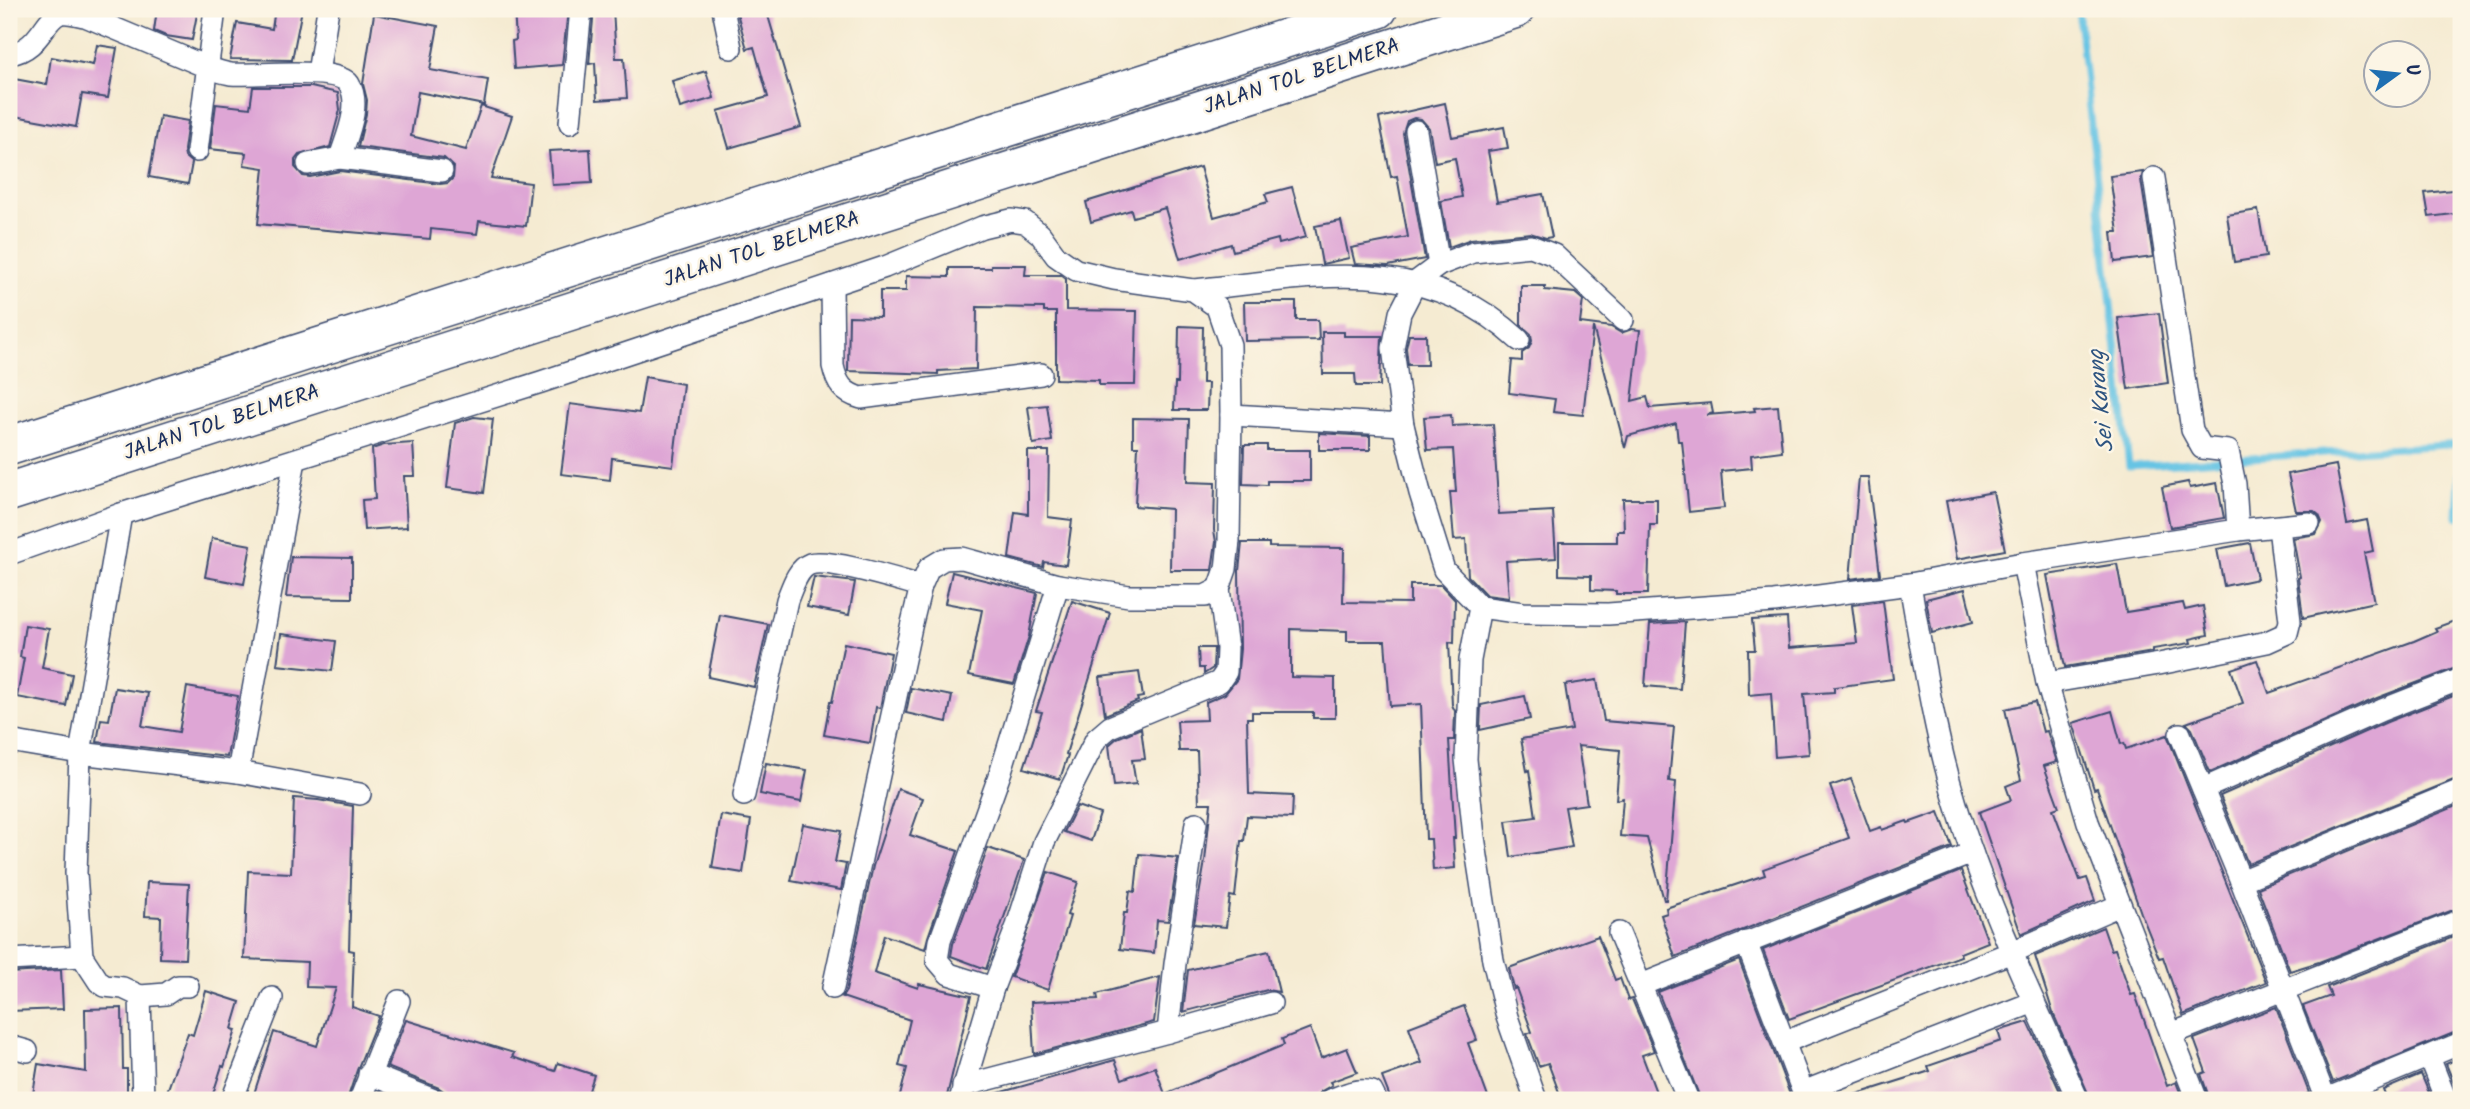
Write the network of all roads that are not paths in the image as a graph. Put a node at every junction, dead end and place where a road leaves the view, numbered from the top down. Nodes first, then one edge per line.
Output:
1 (215, 9) edge
2 (328, 9) edge
3 (581, 9) edge
4 (723, 9) edge
5 (1378, 9) edge
6 (1515, 9) edge
7 (731, 48) dead end
8 (9, 54) edge
9 (209, 68) junction
10 (318, 73) junction
11 (570, 123) dead end
12 (1416, 131) dead end
13 (197, 151) dead end
14 (340, 158) junction
15 (308, 164) dead end
16 (442, 171) dead end
17 (2154, 178) dead end
18 (1439, 265) junction
19 (1416, 282) junction
20 (832, 285) junction
21 (1193, 289) junction
22 (1623, 320) dead end
23 (1519, 340) dead end
24 (1041, 374) dead end
25 (1231, 415) junction
26 (1403, 425) junction
27 (9, 446) edge
28 (295, 460) junction
29 (9, 492) edge
30 (121, 514) junction
31 (2309, 523) dead end
32 (2279, 527) junction
33 (2238, 530) junction
34 (9, 554) edge
35 (2023, 563) junction
36 (1910, 584) junction
37 (1058, 585) junction
38 (921, 586) junction
39 (1219, 589) junction
40 (1480, 607) junction
41 (2461, 679) edge
42 (2048, 683) junction
43 (2180, 734) dead end
44 (9, 741) edge
45 (80, 753) junction
46 (238, 772) junction
47 (2203, 789) junction
48 (2461, 790) edge
49 (360, 794) dead end
50 (744, 795) dead end
51 (1196, 823) dead end
52 (1972, 853) junction
53 (2241, 881) junction
54 (2120, 905) junction
55 (2461, 920) edge
56 (1619, 933) dead end
57 (1746, 942) junction
58 (2012, 952) junction
59 (82, 956) junction
60 (9, 960) edge
61 (1641, 985) junction
62 (188, 986) dead end
63 (833, 988) dead end
64 (993, 988) junction
65 (2283, 989) junction
66 (140, 996) junction
67 (272, 998) dead end
68 (398, 1001) dead end
69 (2034, 1002) junction
70 (1270, 1003) dead end
71 (1168, 1032) junction
72 (2171, 1034) junction
73 (1785, 1042) junction
74 (2461, 1043) edge
75 (2429, 1056) junction
76 (369, 1074) junction
77 (962, 1093) edge
78 (1805, 1096) edge
79 (143, 1100) edge
80 (232, 1100) edge
81 (360, 1100) edge
82 (434, 1100) edge
83 (1330, 1100) edge
84 (1376, 1100) edge
85 (1536, 1100) edge
86 (1689, 1100) edge
87 (2078, 1100) edge
88 (2197, 1100) edge
89 (2326, 1100) edge
90 (2446, 1100) edge

1 - 9 street
2 - 10 street
3 - 11 street
4 - 7 street
5 - 27 highway, JALAN TOL BELMERA
6 - 29 highway, JALAN TOL BELMERA
8 - 9 street
9 - 10 street
9 - 13 street
10 - 14 street
12 - 18 street
14 - 15 street
14 - 16 street
17 - 33 street
18 - 19 street
18 - 22 street
19 - 21 street
19 - 23 street
19 - 26 street
20 - 21 street
20 - 24 street
20 - 28 street
21 - 25 street
25 - 26 street
25 - 39 street
26 - 40 street
28 - 30 street
28 - 46 street
30 - 34 street
30 - 45 street
31 - 32 street
32 - 33 street
32 - 42 street
33 - 35 street
35 - 36 street
35 - 42 street
36 - 40 street
36 - 52 street
37 - 38 street
37 - 39 street
37 - 64 street
38 - 50 street
38 - 63 street
39 - 64 street
40 - 85 street
41 - 47 street
42 - 54 street
43 - 47 street
44 - 45 street
45 - 46 street
45 - 59 street
46 - 49 street
47 - 53 street
48 - 53 street
51 - 71 street
52 - 57 street
52 - 58 street
53 - 65 street
54 - 58 street
54 - 72 street
55 - 65 street
56 - 61 street
57 - 61 street
57 - 73 street
58 - 69 street
58 - 73 street
59 - 60 street
59 - 66 street
61 - 86 street
62 - 66 street
64 - 77 street
65 - 72 street
65 - 89 street
66 - 79 street
67 - 80 street
68 - 76 street
69 - 78 street
69 - 87 street
70 - 71 street
71 - 77 street
72 - 88 street
73 - 78 street
74 - 75 street
75 - 89 street
75 - 90 street
76 - 81 street
76 - 82 street
83 - 84 street

